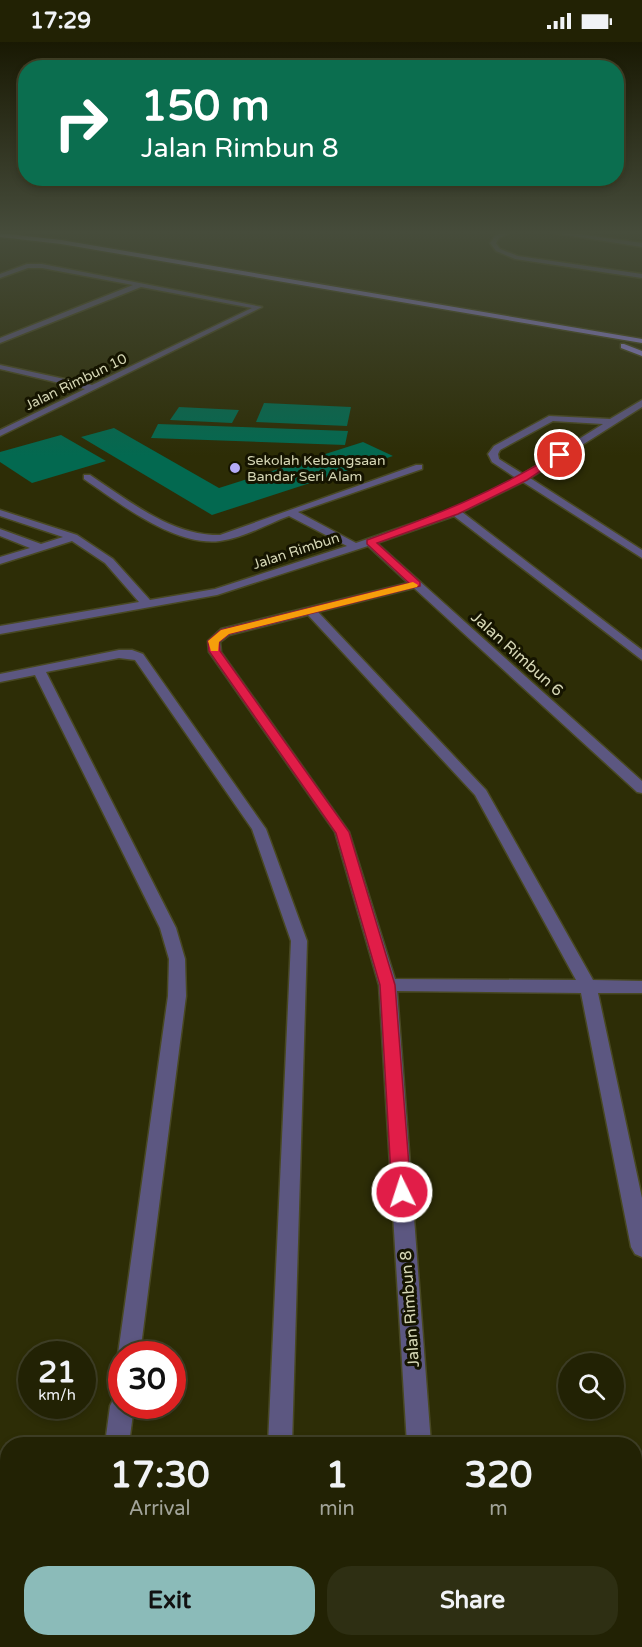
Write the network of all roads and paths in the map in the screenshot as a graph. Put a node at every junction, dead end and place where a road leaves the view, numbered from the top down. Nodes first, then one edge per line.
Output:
1 (88, 306) edge
2 (254, 306) edge
3 (387, 306) edge
4 (435, 306) edge
5 (642, 340) edge
6 (0, 341) edge
7 (642, 352) edge
8 (0, 367) edge
9 (93, 388) junction
10 (642, 404) edge
11 (612, 422) junction
12 (0, 433) edge
13 (419, 467) dead end
14 (87, 477) dead end
15 (524, 478) junction
16 (290, 512) junction
17 (455, 512) junction
18 (0, 513) edge
19 (0, 532) edge
20 (72, 537) junction
21 (642, 540) edge
22 (370, 542) junction
23 (626, 544) junction
24 (356, 547) junction
25 (40, 548) junction
26 (642, 555) edge
27 (0, 561) edge
28 (417, 584) junction
29 (147, 604) junction
30 (311, 610) junction
31 (0, 630) edge
32 (642, 656) edge
33 (39, 670) junction
34 (0, 678) edge
35 (642, 789) edge
36 (388, 985) junction
37 (588, 986) junction
38 (642, 987) edge
39 (642, 1247) edge
40 (131, 1341) edge
41 (120, 1419) edge
42 (118, 1437) edge
43 (280, 1437) edge
44 (419, 1437) edge

1 - 6 street
2 - 9 street, Jalan Rimbun 10
3 - 7 main road
4 - 5 main road
8 - 9 street
9 - 12 street, Jalan Rimbun 10
10 - 11 street, Jalan Rimbun
11 - 15 street, Jalan Rimbun
11 - 15 street
13 - 16 street
14 - 16 street
15 - 17 street, Jalan Rimbun
15 - 23 street
16 - 24 street
17 - 22 street, Jalan Rimbun
17 - 32 street
18 - 20 street
19 - 25 street
20 - 25 street
20 - 29 street
21 - 23 street
22 - 24 street, Jalan Rimbun
22 - 28 street, Jalan Rimbun 6
23 - 26 street
24 - 29 street, Jalan Rimbun
25 - 27 street
28 - 30 street, Jalan Rimbun 8
28 - 35 street, Jalan Rimbun 6
29 - 31 street, Jalan Rimbun
30 - 36 street, Jalan Rimbun 8
30 - 37 street
33 - 34 street
33 - 40 street
33 - 43 street
36 - 37 street
36 - 44 street, Jalan Rimbun 8
37 - 38 street
37 - 39 street
41 - 42 street

